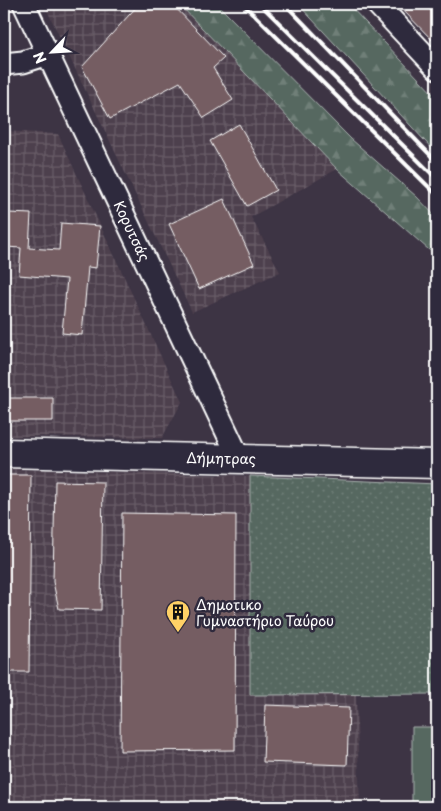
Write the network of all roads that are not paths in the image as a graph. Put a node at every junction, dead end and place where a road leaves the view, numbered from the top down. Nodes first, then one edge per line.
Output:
1 (24, 4) edge
2 (377, 4) edge
3 (48, 54) junction
4 (4, 64) edge
5 (437, 68) edge
6 (4, 453) edge
7 (239, 458) junction
8 (437, 464) edge

1 - 3 street, Κορυτσάς
2 - 5 street
3 - 4 street
3 - 7 street, Κορυτσάς
6 - 7 street, Δήμητρας
7 - 8 street, Δήμητρας

